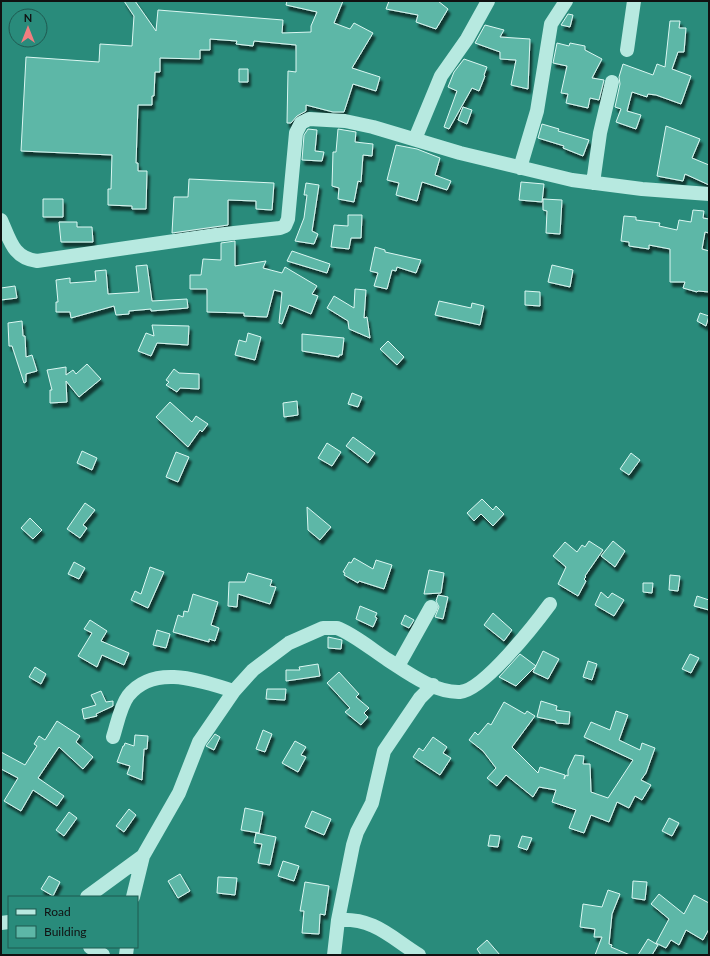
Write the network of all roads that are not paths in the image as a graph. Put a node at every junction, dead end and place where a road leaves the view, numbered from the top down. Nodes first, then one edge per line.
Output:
1 (488, 1) edge
2 (566, 1) edge
3 (634, 1) edge
4 (627, 50) dead end
5 (612, 82) dead end
6 (415, 139) junction
7 (520, 168) junction
8 (593, 183) junction
9 (709, 194) edge
10 (1, 220) edge
11 (550, 604) dead end
12 (431, 607) dead end
13 (398, 666) junction
14 (415, 677) junction
15 (433, 685) junction
16 (234, 691) junction
17 (420, 698) junction
18 (113, 737) dead end
19 (143, 856) junction
20 (88, 896) edge
21 (134, 896) edge
22 (338, 920) junction
23 (92, 948) edge
24 (103, 955) edge
25 (334, 955) edge
26 (419, 955) edge

1 - 6 street
2 - 7 street
3 - 4 street
5 - 8 street
6 - 7 street
6 - 10 street
7 - 8 street
8 - 9 street
11 - 15 street
12 - 13 street
13 - 14 street
13 - 16 street
14 - 15 street
14 - 17 street
15 - 17 street
16 - 18 street
16 - 19 street
17 - 22 street
19 - 20 street
19 - 21 street
22 - 25 street
22 - 26 street
23 - 24 street

